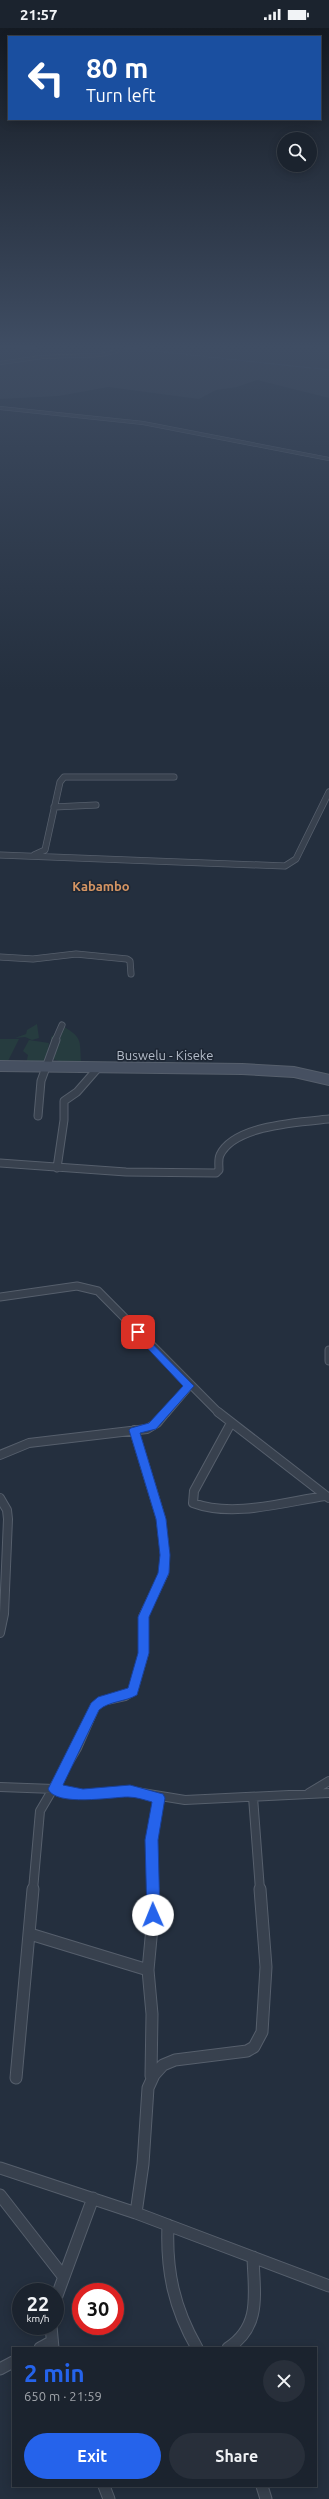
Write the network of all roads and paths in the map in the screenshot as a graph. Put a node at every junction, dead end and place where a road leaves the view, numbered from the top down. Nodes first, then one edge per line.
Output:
1 (174, 777) dead end
2 (329, 792) edge
3 (96, 806) dead end
4 (54, 807) junction
5 (0, 855) edge
6 (32, 856) junction
7 (0, 957) edge
8 (131, 974) dead end
9 (62, 1025) dead end
10 (0, 1066) edge
11 (45, 1068) junction
12 (98, 1068) junction
13 (329, 1080) edge
14 (38, 1116) dead end
15 (329, 1119) edge
16 (0, 1163) edge
17 (57, 1168) junction
18 (0, 1297) edge
19 (329, 1350) edge
20 (329, 1361) edge
21 (189, 1386) junction
22 (231, 1423) junction
23 (134, 1430) junction
24 (0, 1455) edge
25 (327, 1497) edge
26 (0, 1498) edge
27 (0, 1633) edge
28 (329, 1781) edge
29 (0, 1787) edge
30 (54, 1789) junction
31 (308, 1793) junction
32 (329, 1793) edge
33 (253, 1797) junction
34 (159, 1798) junction
35 (30, 1934) junction
36 (148, 1970) junction
37 (151, 2076) junction
38 (16, 2078) dead end
39 (0, 2168) edge
40 (0, 2195) edge
41 (93, 2198) junction
42 (136, 2213) junction
43 (168, 2225) junction
44 (253, 2257) junction
45 (63, 2276) junction
46 (61, 2283) edge
47 (329, 2286) edge
48 (51, 2335) edge
49 (52, 2345) edge
50 (196, 2347) edge
51 (230, 2347) edge
52 (12, 2363) edge
53 (0, 2369) edge
54 (104, 2487) edge
55 (262, 2487) edge
56 (109, 2499) edge
57 (266, 2499) edge

1 - 4 street
2 - 6 street
3 - 4 street
4 - 6 street
5 - 6 street
7 - 8 street
9 - 11 street
10 - 11 main road, Buswelu - Kiseke
11 - 12 main road, Buswelu - Kiseke
11 - 14 street
12 - 13 main road, Buswelu - Kiseke
12 - 17 street
15 - 17 street
16 - 17 street
18 - 21 street
19 - 20 street
21 - 22 street
21 - 23 street
22 - 25 street
22 - 25 street
23 - 24 street
23 - 30 street
26 - 27 street
28 - 31 street
29 - 30 street
30 - 34 street
30 - 35 street
31 - 32 street
31 - 33 street
33 - 34 street
33 - 37 street
34 - 36 street
35 - 36 street
35 - 38 street
36 - 37 street
37 - 42 street
39 - 41 street
40 - 45 street
41 - 42 street
41 - 45 street
42 - 43 street
43 - 44 street
43 - 50 street
44 - 47 street
44 - 51 street
45 - 46 street
48 - 49 street
52 - 53 street
54 - 56 street
55 - 57 street

